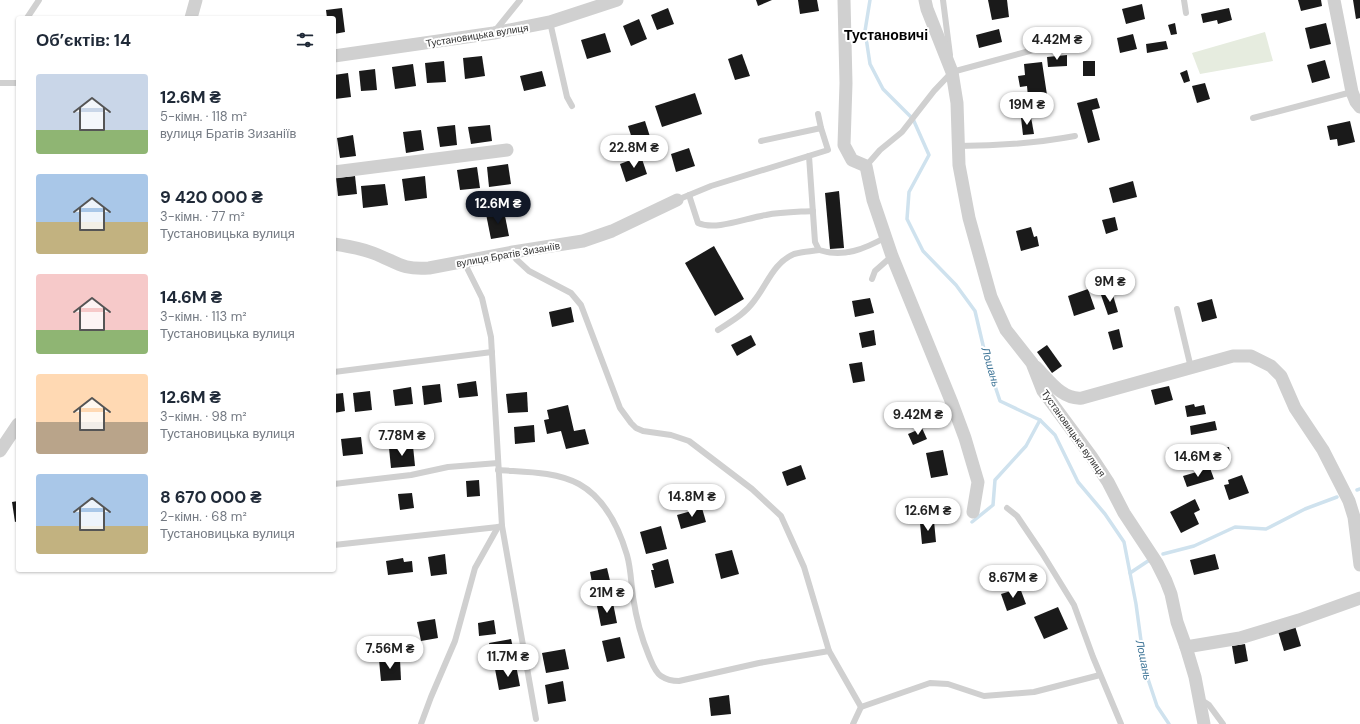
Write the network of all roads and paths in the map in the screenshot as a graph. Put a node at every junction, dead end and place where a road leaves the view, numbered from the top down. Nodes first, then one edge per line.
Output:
1 (40, 0) edge
2 (196, 0) edge
3 (520, 0) edge
4 (617, 0) edge
5 (844, 0) edge
6 (925, 0) edge
7 (943, 0) edge
8 (1184, 0) edge
9 (1334, 0) edge
10 (1186, 13) dead end
11 (29, 16) edge
12 (192, 16) edge
13 (550, 22) junction
14 (494, 33) junction
15 (1079, 50) dead end
16 (336, 56) edge
17 (952, 72) junction
18 (0, 83) edge
19 (16, 83) edge
20 (1352, 88) junction
21 (572, 106) dead end
22 (1360, 107) edge
23 (818, 114) dead end
24 (1253, 118) dead end
25 (821, 128) junction
26 (1075, 136) dead end
27 (761, 141) dead end
28 (958, 146) junction
29 (507, 150) dead end
30 (809, 156) junction
31 (866, 166) junction
32 (336, 172) edge
33 (683, 198) junction
34 (813, 211) junction
35 (886, 237) junction
36 (336, 244) edge
37 (819, 250) junction
38 (513, 252) junction
39 (892, 256) junction
40 (464, 262) junction
41 (872, 279) dead end
42 (1177, 309) dead end
43 (718, 330) dead end
44 (492, 352) junction
45 (1032, 363) junction
46 (1191, 368) junction
47 (336, 372) edge
48 (16, 427) edge
49 (0, 452) edge
50 (498, 466) junction
51 (336, 484) edge
52 (1007, 508) dead end
53 (973, 512) dead end
54 (500, 526) junction
55 (336, 545) edge
56 (1360, 565) edge
57 (1360, 598) edge
58 (1186, 647) junction
59 (829, 651) junction
60 (1100, 675) junction
61 (1199, 698) junction
62 (861, 706) junction
63 (536, 719) dead end
64 (421, 724) edge
65 (853, 724) edge
66 (1121, 724) edge
67 (1204, 724) edge
68 (1223, 724) edge

1 - 11 lane
2 - 12 street
3 - 14 lane
4 - 13 street, Тустановицька вулиця
5 - 31 street
6 - 17 street, Тустановицька вулиця
7 - 17 lane
8 - 10 lane
9 - 20 street
13 - 14 street, Тустановицька вулиця
13 - 21 lane
14 - 16 street, Тустановицька вулиця
15 - 17 lane
17 - 28 street, Тустановицька вулиця
17 - 31 lane
18 - 19 lane
20 - 22 street
20 - 24 lane
23 - 25 lane
25 - 27 lane
25 - 30 lane
26 - 28 lane
28 - 45 street, Тустановицька вулиця
29 - 32 street
30 - 33 lane
30 - 34 lane
31 - 35 street
33 - 34 lane
33 - 38 street, вулиця Братів Зизаніїв
34 - 37 lane
35 - 37 lane
35 - 39 street
36 - 40 street, вулиця Братів Зизаніїв
37 - 43 lane
38 - 40 street, вулиця Братів Зизаніїв
38 - 59 lane
39 - 41 lane
39 - 53 street
40 - 44 lane
42 - 46 lane
44 - 47 lane
44 - 50 lane
45 - 46 street
45 - 58 street, Тустановицька вулиця
46 - 56 street
48 - 49 street
50 - 51 lane
50 - 54 lane
50 - 59 lane
52 - 60 lane
54 - 55 lane
54 - 63 lane
54 - 64 lane
57 - 58 street
58 - 61 street, Тустановицька вулиця
59 - 62 lane
60 - 62 lane
60 - 66 lane
61 - 67 street, Тустановицька вулиця
61 - 68 lane
62 - 65 lane

